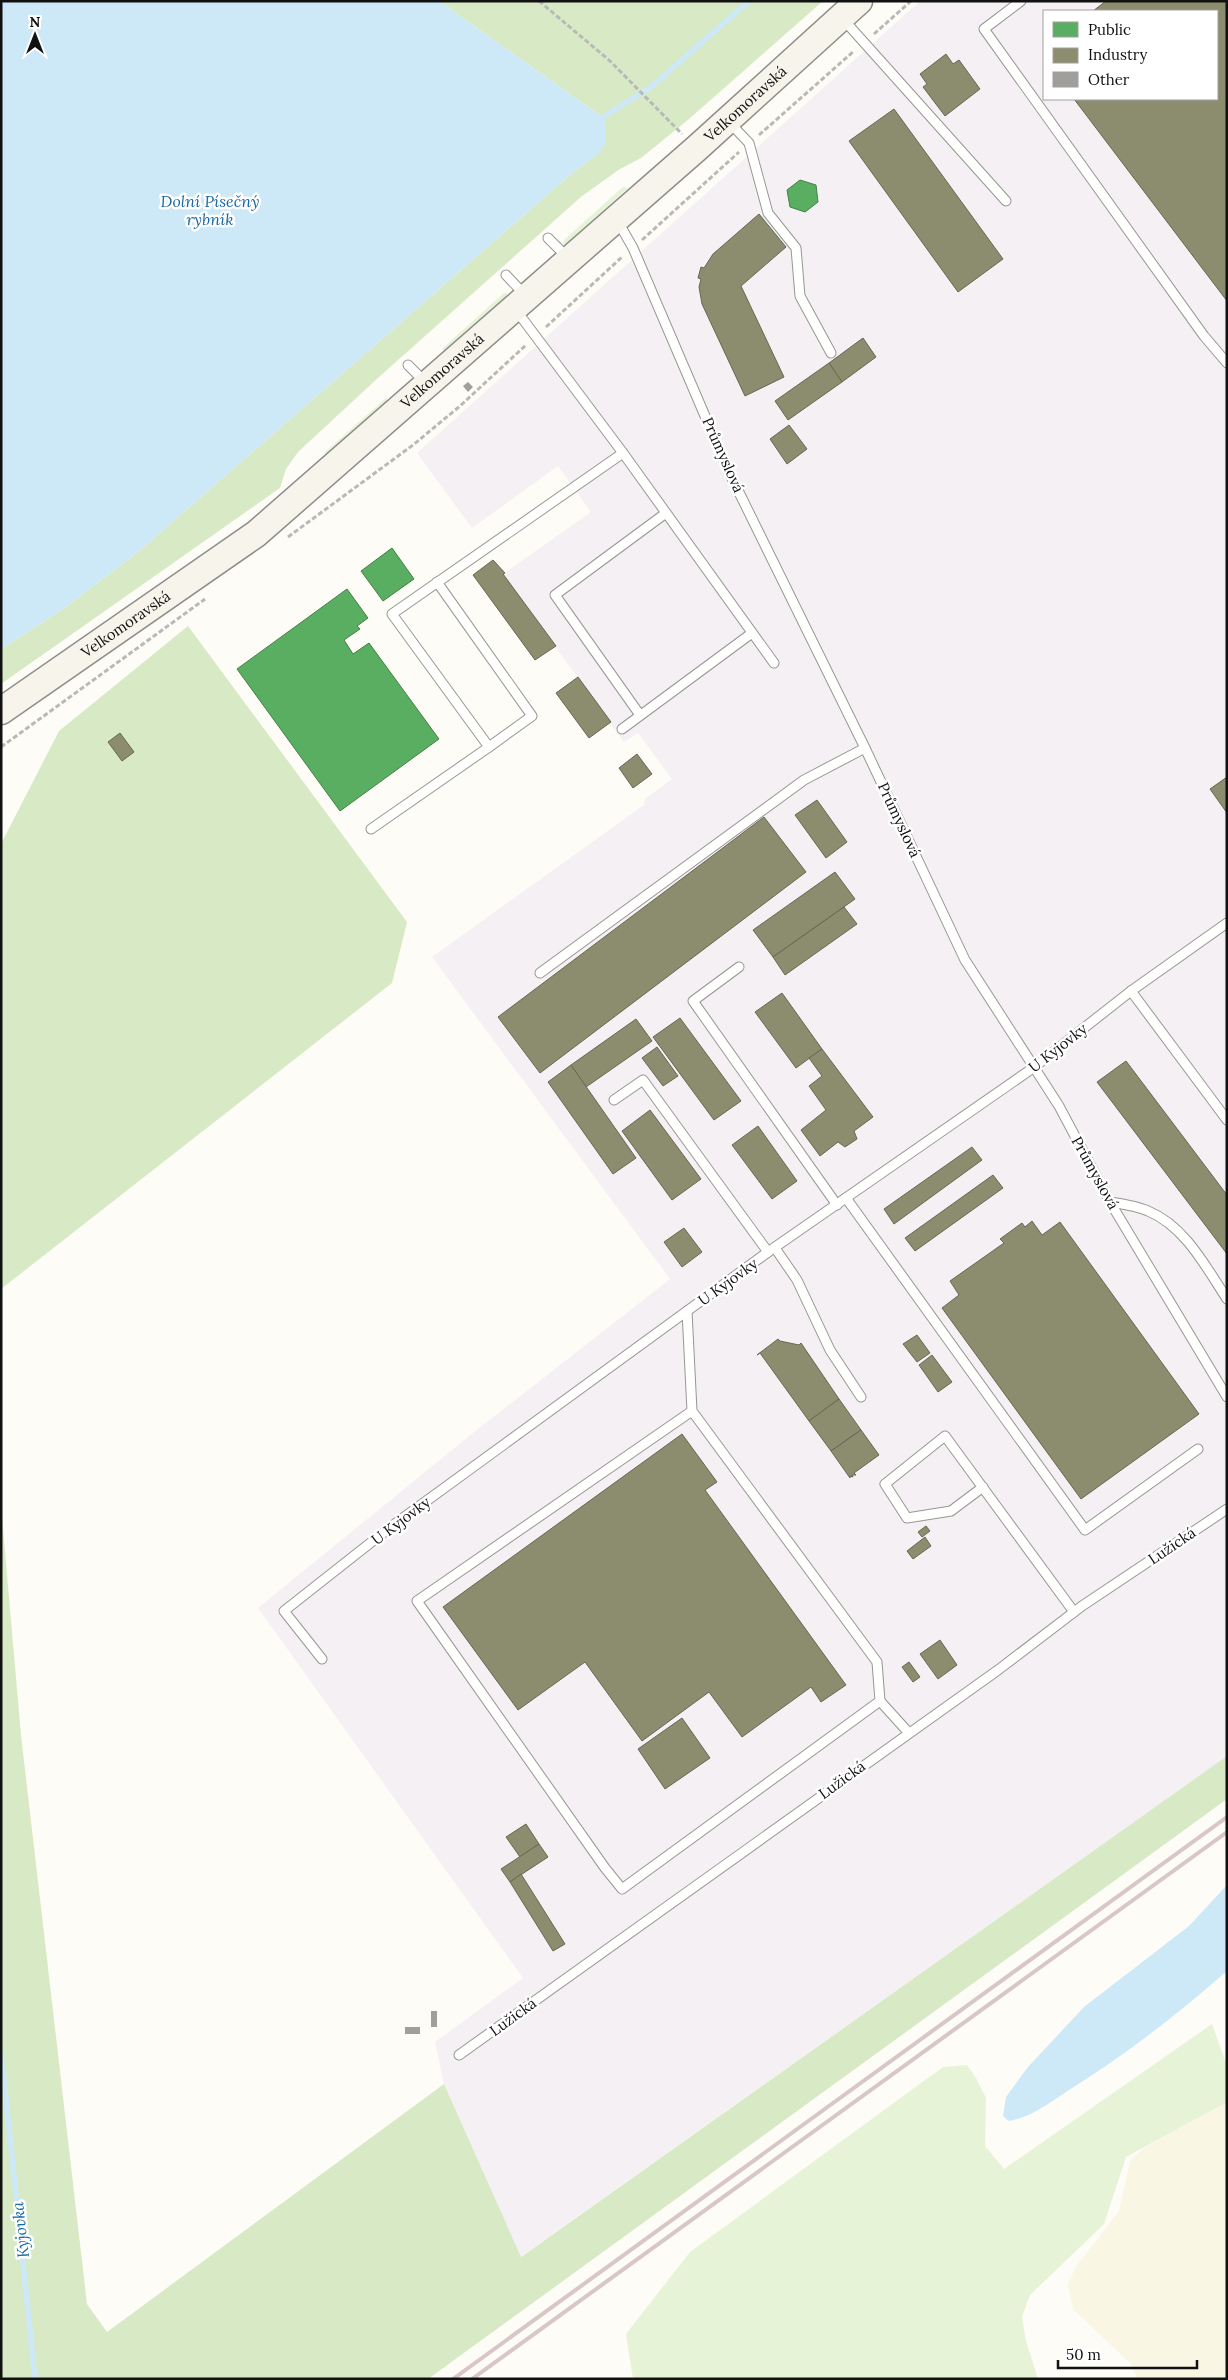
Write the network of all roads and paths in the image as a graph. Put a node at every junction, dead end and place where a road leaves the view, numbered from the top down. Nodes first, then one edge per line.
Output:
1 (539, 1) edge
2 (911, 1) edge
3 (1022, 1) edge
4 (850, 9) edge
5 (864, 42) junction
6 (728, 120) junction
7 (749, 143) junction
8 (697, 148) junction
9 (1006, 201) dead end
10 (616, 219) junction
11 (548, 238) dead end
12 (633, 248) junction
13 (569, 259) junction
14 (506, 276) dead end
15 (520, 302) junction
16 (536, 336) junction
17 (831, 353) dead end
18 (1227, 363) edge
19 (408, 365) dead end
20 (427, 384) junction
21 (623, 453) junction
22 (666, 513) junction
23 (281, 543) dead end
24 (437, 582) junction
25 (209, 596) dead end
26 (752, 633) junction
27 (774, 663) dead end
28 (1, 711) edge
29 (640, 715) junction
30 (622, 729) dead end
31 (1, 747) edge
32 (489, 747) junction
33 (865, 748) junction
34 (371, 829) dead end
35 (1227, 922) edge
36 (739, 967) dead end
37 (540, 973) dead end
38 (1131, 992) junction
39 (1033, 1068) junction
40 (614, 1100) dead end
41 (1227, 1120) edge
42 (846, 1198) junction
43 (1110, 1202) junction
44 (836, 1205) junction
45 (772, 1250) junction
46 (1227, 1299) edge
47 (687, 1312) junction
48 (861, 1397) dead end
49 (1227, 1397) edge
50 (692, 1411) junction
51 (1198, 1449) dead end
52 (983, 1487) junction
53 (1227, 1509) edge
54 (1074, 1612) junction
55 (322, 1660) dead end
56 (880, 1701) junction
57 (908, 1732) junction
58 (459, 2055) dead end

1 - 8 path
2 - 5 path
3 - 18 lane
4 - 5 lane
4 - 6 street, Velkomoravská
5 - 7 path
5 - 9 lane
6 - 7 lane
6 - 8 street, Velkomoravská
7 - 12 path
7 - 17 lane
8 - 10 street, Velkomoravská
10 - 12 lane, Průmyslová
10 - 13 street, Velkomoravská
11 - 13 lane
12 - 16 path
12 - 33 lane, Průmyslová
13 - 15 street, Velkomoravská
14 - 15 lane
15 - 16 lane
15 - 20 street, Velkomoravská
16 - 21 lane
16 - 23 path
19 - 20 lane
20 - 28 street, Velkomoravská
21 - 22 lane
21 - 24 lane
22 - 26 lane
22 - 29 lane
24 - 32 lane
24 - 32 lane
25 - 31 path
26 - 27 lane
26 - 29 lane
29 - 30 lane
32 - 34 lane
33 - 37 lane
33 - 39 lane, Průmyslová
35 - 38 lane, U Kyjovky
36 - 44 lane
38 - 39 lane, U Kyjovky
38 - 41 lane
39 - 42 lane, U Kyjovky
39 - 43 lane, Průmyslová
40 - 45 lane
42 - 44 lane, U Kyjovky
42 - 51 lane
43 - 46 lane
43 - 49 lane, Průmyslová
44 - 45 lane, U Kyjovky
45 - 47 lane, U Kyjovky
45 - 48 lane
47 - 50 lane
47 - 55 lane, U Kyjovky
50 - 56 lane
50 - 56 lane
52 - 52 lane
52 - 54 lane
53 - 54 lane, Lužická
54 - 57 lane, Lužická
56 - 57 lane
57 - 58 lane, Lužická

